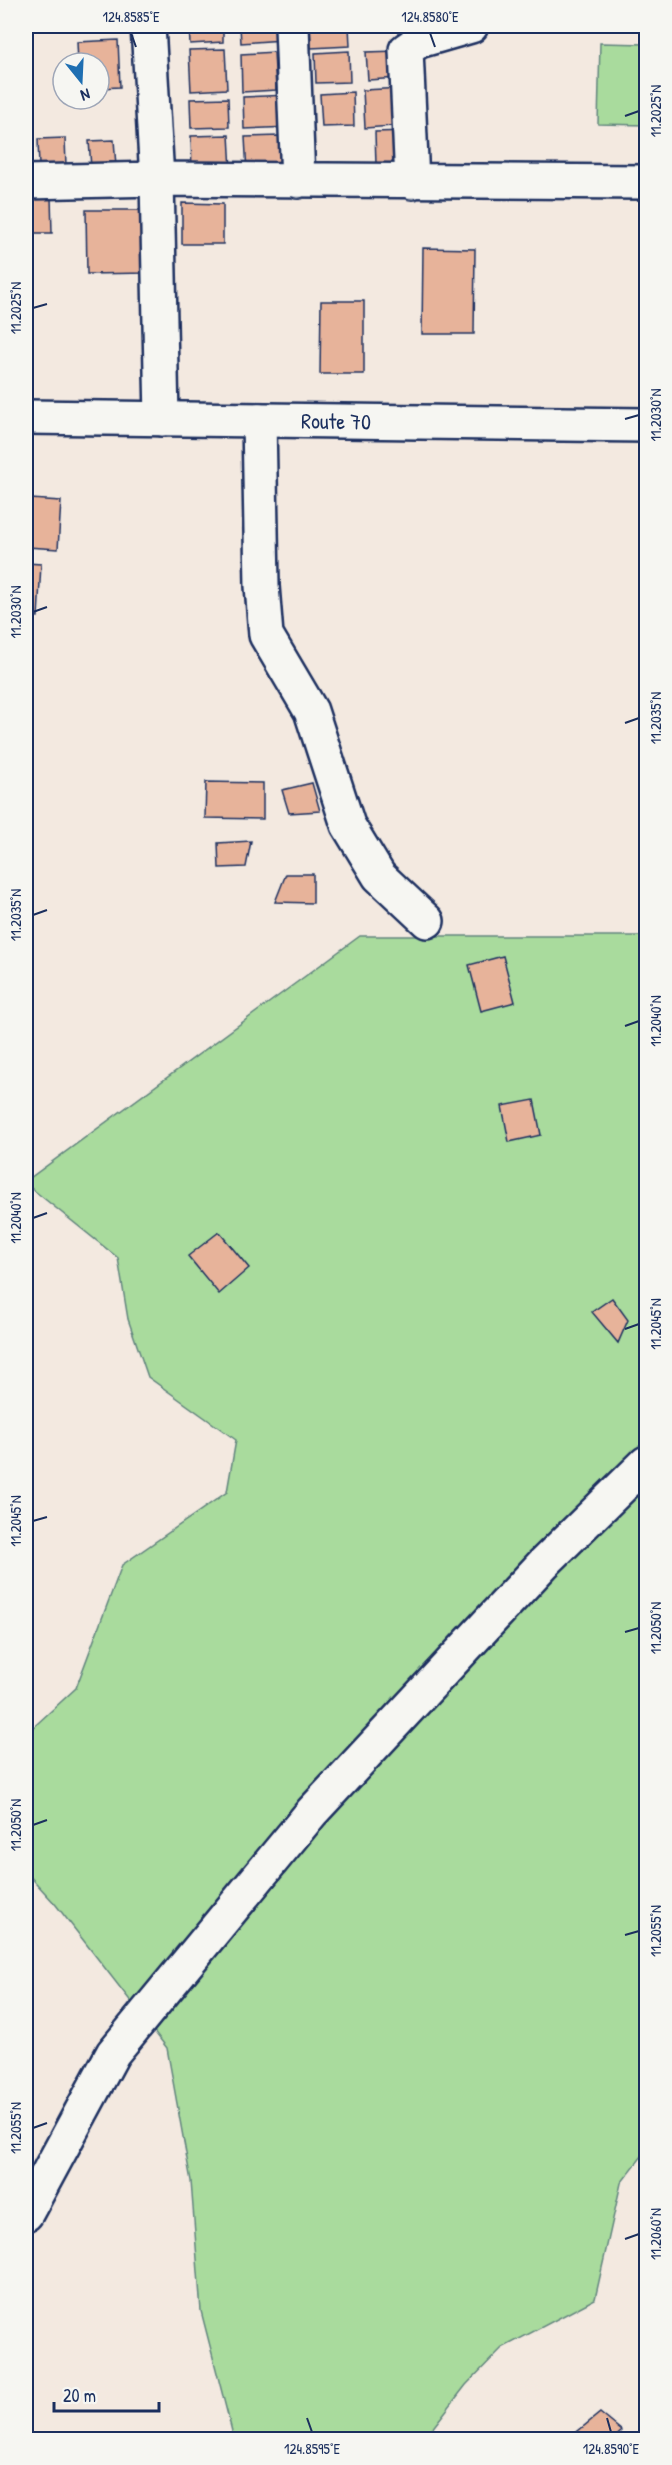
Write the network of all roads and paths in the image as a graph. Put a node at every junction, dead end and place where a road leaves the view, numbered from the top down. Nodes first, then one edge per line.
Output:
1 (148, 26) edge
2 (292, 26) edge
3 (471, 26) edge
4 (157, 179) junction
5 (26, 182) edge
6 (298, 182) junction
7 (412, 182) junction
8 (646, 182) edge
9 (26, 417) edge
10 (162, 419) junction
11 (259, 420) junction
12 (646, 424) edge
13 (427, 921) dead end
14 (646, 1463) edge
15 (26, 2214) edge

1 - 4 main road
2 - 6 main road
3 - 7 main road
4 - 5 main road
4 - 6 main road
4 - 10 main road
6 - 7 main road
7 - 8 main road
9 - 10 main road, Route 70
10 - 11 main road, Route 70
11 - 12 main road, Route 70
11 - 13 main road
14 - 15 main road

